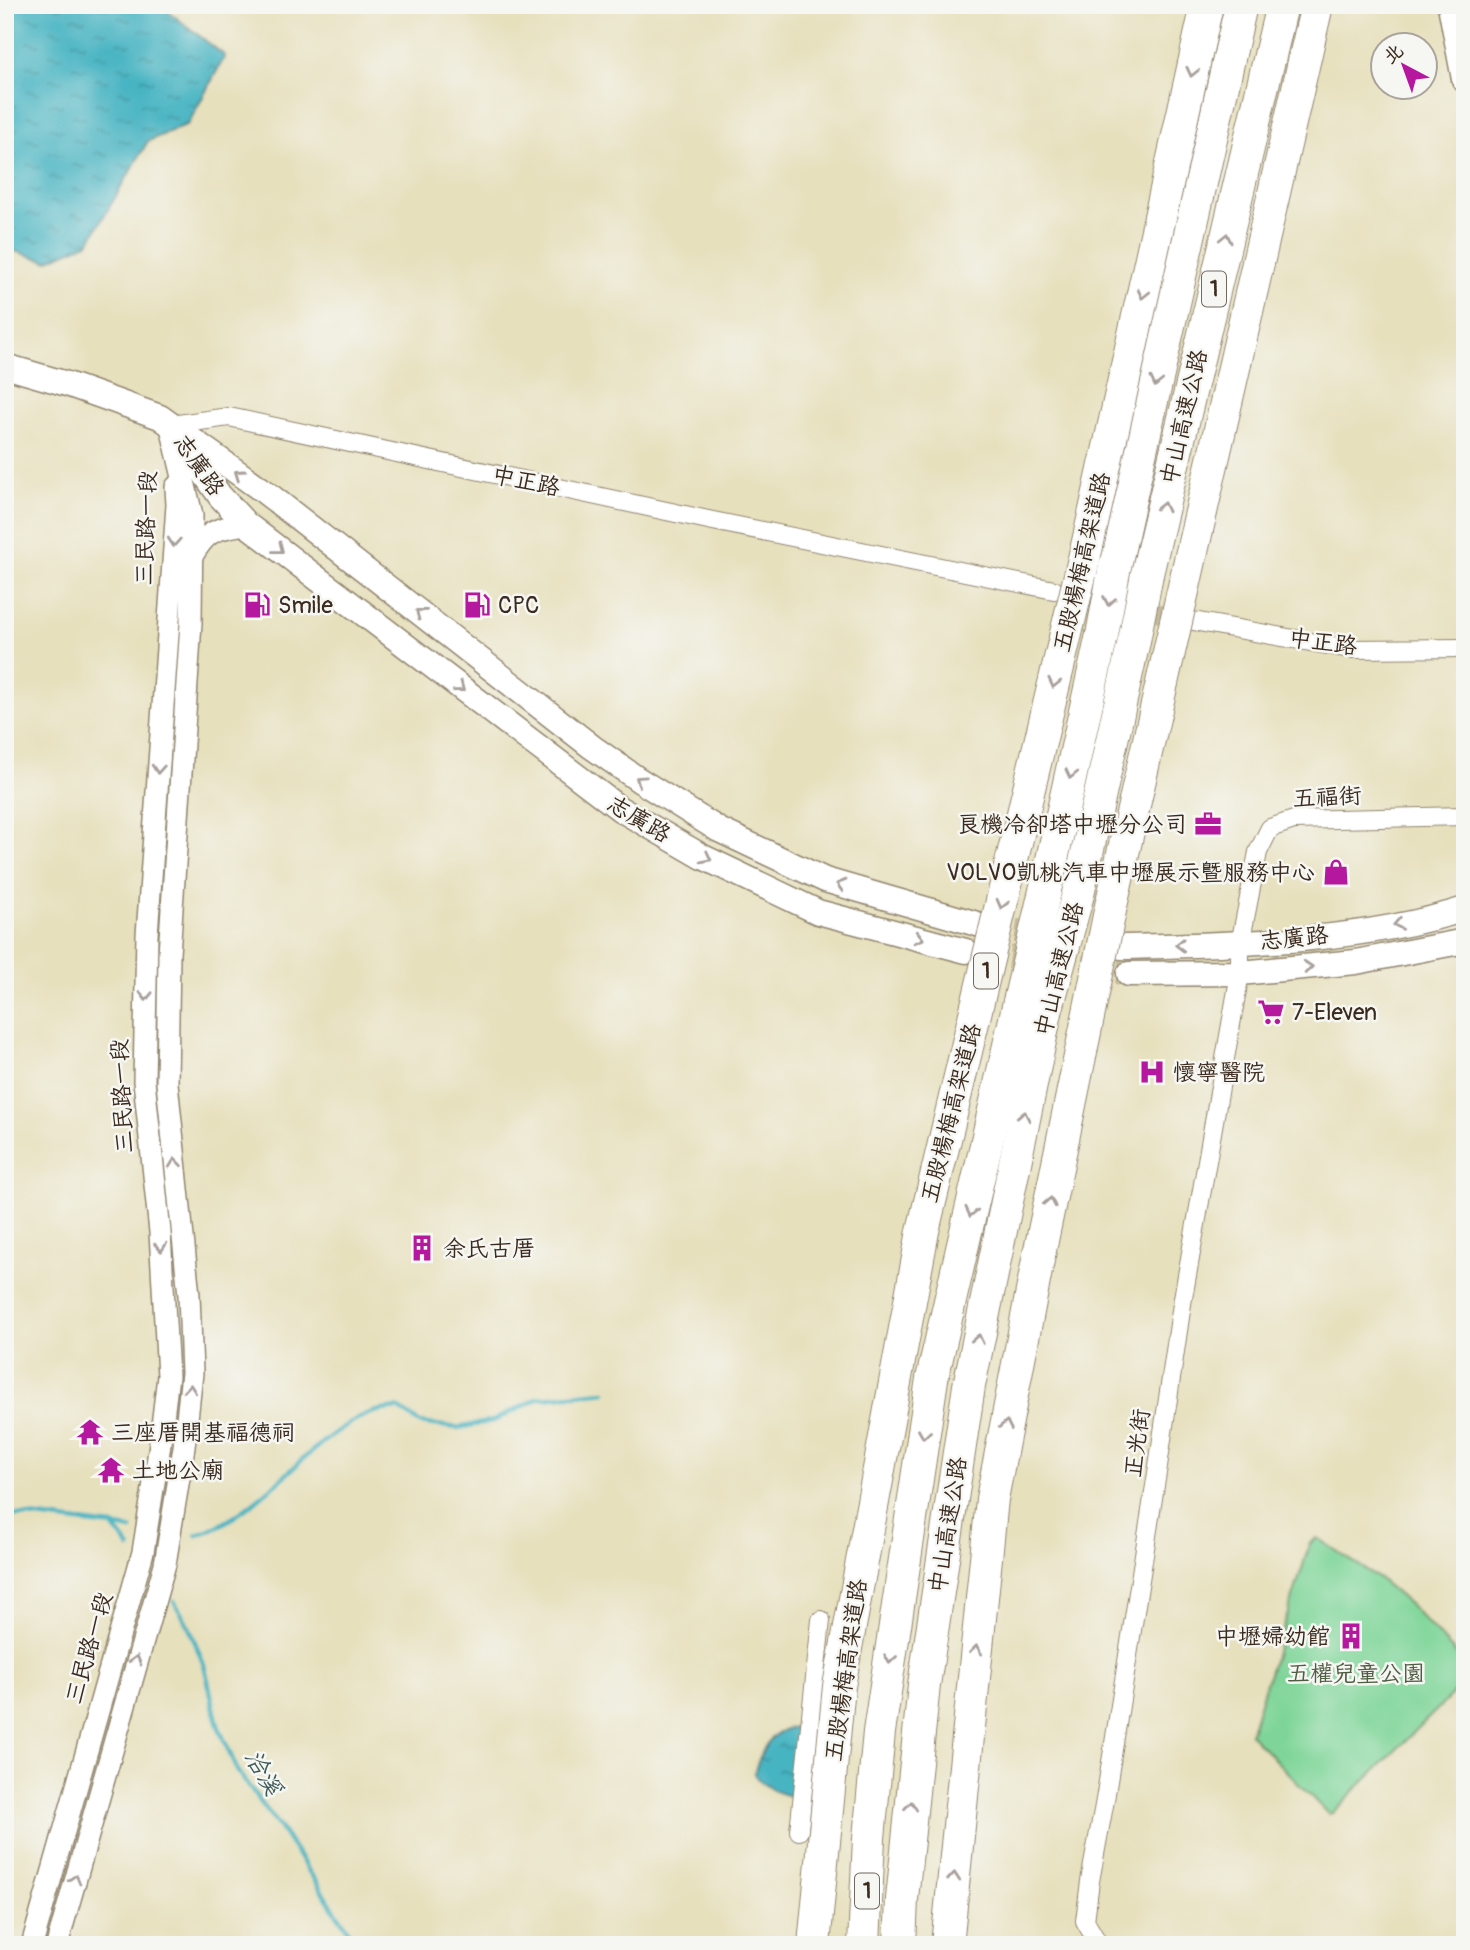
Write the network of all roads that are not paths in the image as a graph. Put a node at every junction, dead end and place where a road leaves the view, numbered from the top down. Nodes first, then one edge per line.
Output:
1 (1207, 5) edge
2 (1241, 5) edge
3 (1282, 5) edge
4 (1317, 5) edge
5 (1451, 5) edge
6 (1465, 79) edge
7 (5, 366) edge
8 (171, 425) junction
9 (246, 524) junction
10 (191, 558) junction
11 (1054, 590) tunnel mouth
12 (1182, 619) tunnel mouth
13 (1465, 648) edge
14 (1465, 816) edge
15 (1465, 909) edge
16 (977, 924) tunnel mouth
17 (1465, 941) edge
18 (1240, 944) junction
19 (1121, 947) tunnel mouth
20 (967, 951) tunnel mouth
21 (1240, 973) junction
22 (1129, 974) tunnel mouth
23 (1032, 1007) junction
24 (143, 1552) junction
25 (165, 1564) junction
26 (821, 1620) dead end
27 (799, 1831) dead end
28 (869, 1838) junction
29 (32, 1945) edge
30 (57, 1945) edge
31 (814, 1945) edge
32 (856, 1945) edge
33 (864, 1945) edge
34 (902, 1945) edge
35 (947, 1945) edge
36 (1099, 1945) edge

1 -> 31 highway, 五股楊梅高架道路 / 1, bridge
2 -> 23 highway, 中山高速公路 / 1, bridge
23 -> 3 highway, 中山高速公路 / 1, bridge
35 -> 4 highway, 1, bridge
5 - 6 main road
7 - 8 main road
8 - 9 main road, 志廣路
8 - 10 street, 三民路一段
8 - 11 street, 中正路
16 -> 8 main road, 志廣路
8 -> 24 street, 三民路一段
9 - 10 street
9 -> 20 main road, 志廣路
25 -> 10 street, 三民路一段
12 - 13 street, 中正路
14 - 18 street, 五福街
15 -> 18 main road, 志廣路
21 -> 17 main road, 志廣路
18 -> 19 main road, 志廣路
18 - 21 street, 正光街
21 - 22 main road, 志廣路
21 - 36 street, 正光街
23 -> 28 highway, 中山高速公路 / 1
34 -> 23 highway, 中山高速公路 / 1
24 - 25 street
24 - 29 street, 三民路一段
30 -> 25 street, 三民路一段
26 - 27 street
28 - 32 highway
28 - 33 highway, 中山高速公路 / 1

